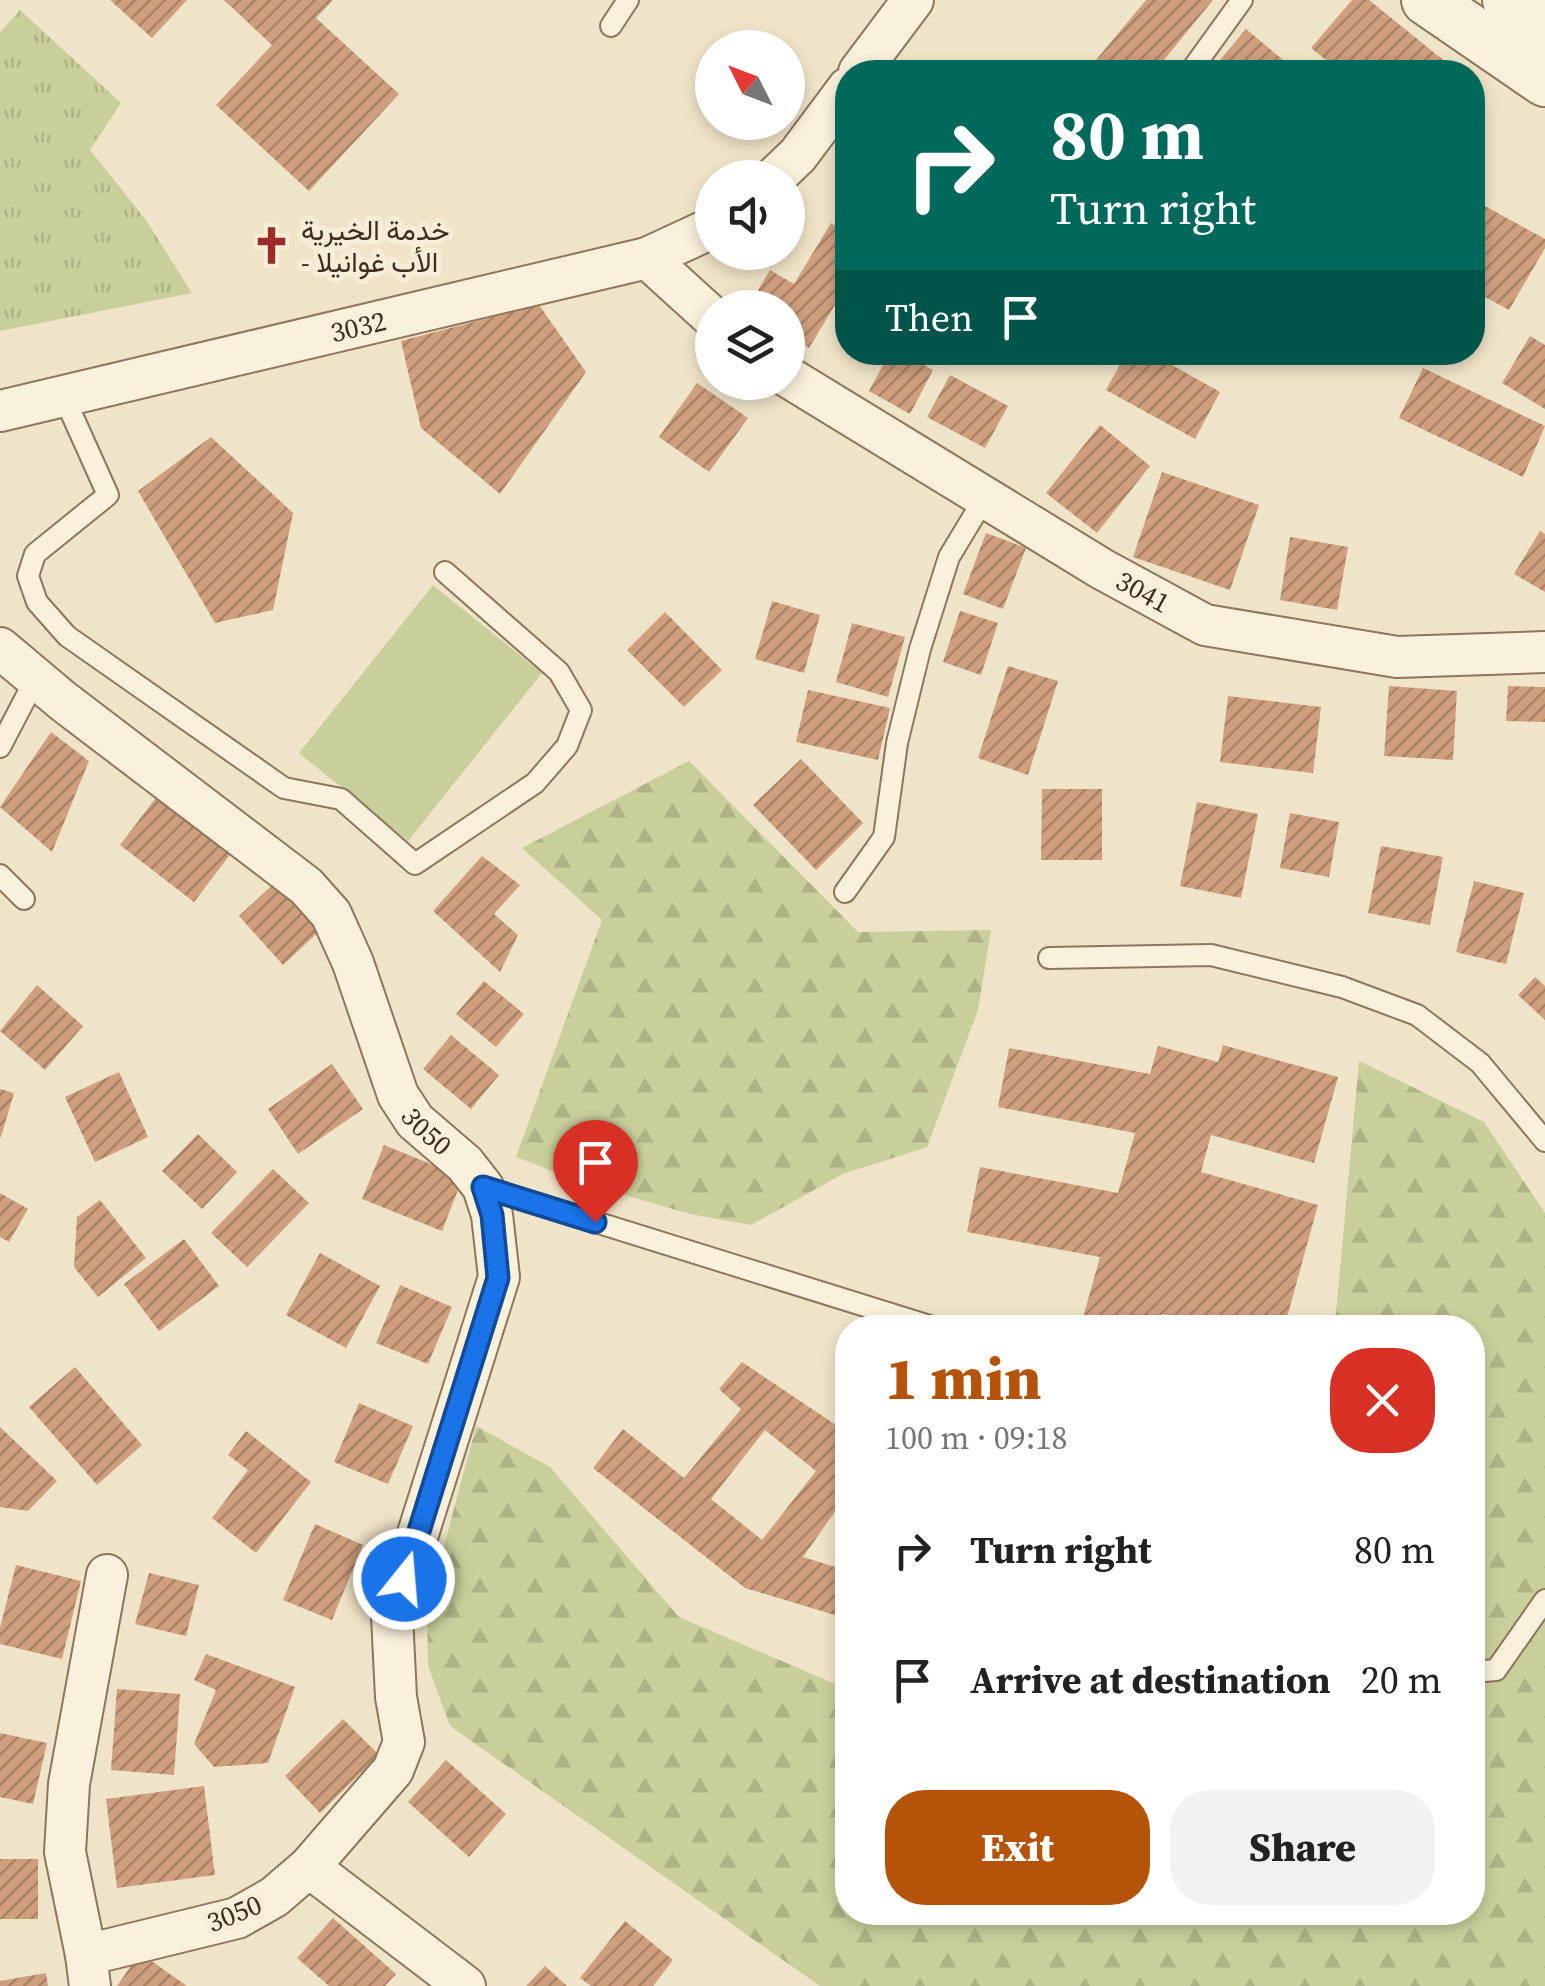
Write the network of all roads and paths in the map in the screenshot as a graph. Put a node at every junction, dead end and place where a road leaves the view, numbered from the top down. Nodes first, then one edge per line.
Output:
1 (628, 0) edge
2 (913, 0) edge
3 (1242, 0) edge
4 (1427, 0) edge
5 (1508, 0) edge
6 (611, 26) dead end
7 (1545, 26) edge
8 (868, 60) edge
9 (1199, 60) edge
10 (1545, 80) edge
11 (835, 105) edge
12 (792, 160) edge
13 (695, 236) edge
14 (647, 258) junction
15 (695, 302) edge
16 (805, 387) edge
17 (64, 396) junction
18 (0, 412) edge
19 (984, 498) junction
20 (445, 572) dead end
21 (0, 648) edge
22 (1545, 652) edge
23 (36, 678) junction
24 (0, 747) edge
25 (0, 876) edge
26 (846, 892) dead end
27 (24, 899) dead end
28 (1049, 958) dead end
29 (1545, 1141) edge
30 (483, 1187) junction
31 (894, 1315) edge
32 (107, 1576) dead end
33 (1545, 1600) edge
34 (1485, 1671) edge
35 (309, 1867) junction
36 (88, 1970) edge
37 (465, 1986) edge

1 - 6 lane
2 - 8 street
3 - 9 lane
4 - 10 street
5 - 7 street
11 - 12 street
13 - 14 street, 3032
14 - 15 street
14 - 17 street, 3032
16 - 19 street, 3041
17 - 18 street, 3032
17 - 20 lane
19 - 22 street, 3041
19 - 26 lane
21 - 23 street, 3050
23 - 24 lane
23 - 30 street, 3050
25 - 27 lane
28 - 29 lane
30 - 31 lane
30 - 35 street, 3050
32 - 36 street
33 - 34 lane
35 - 36 street, 3050
35 - 37 street

